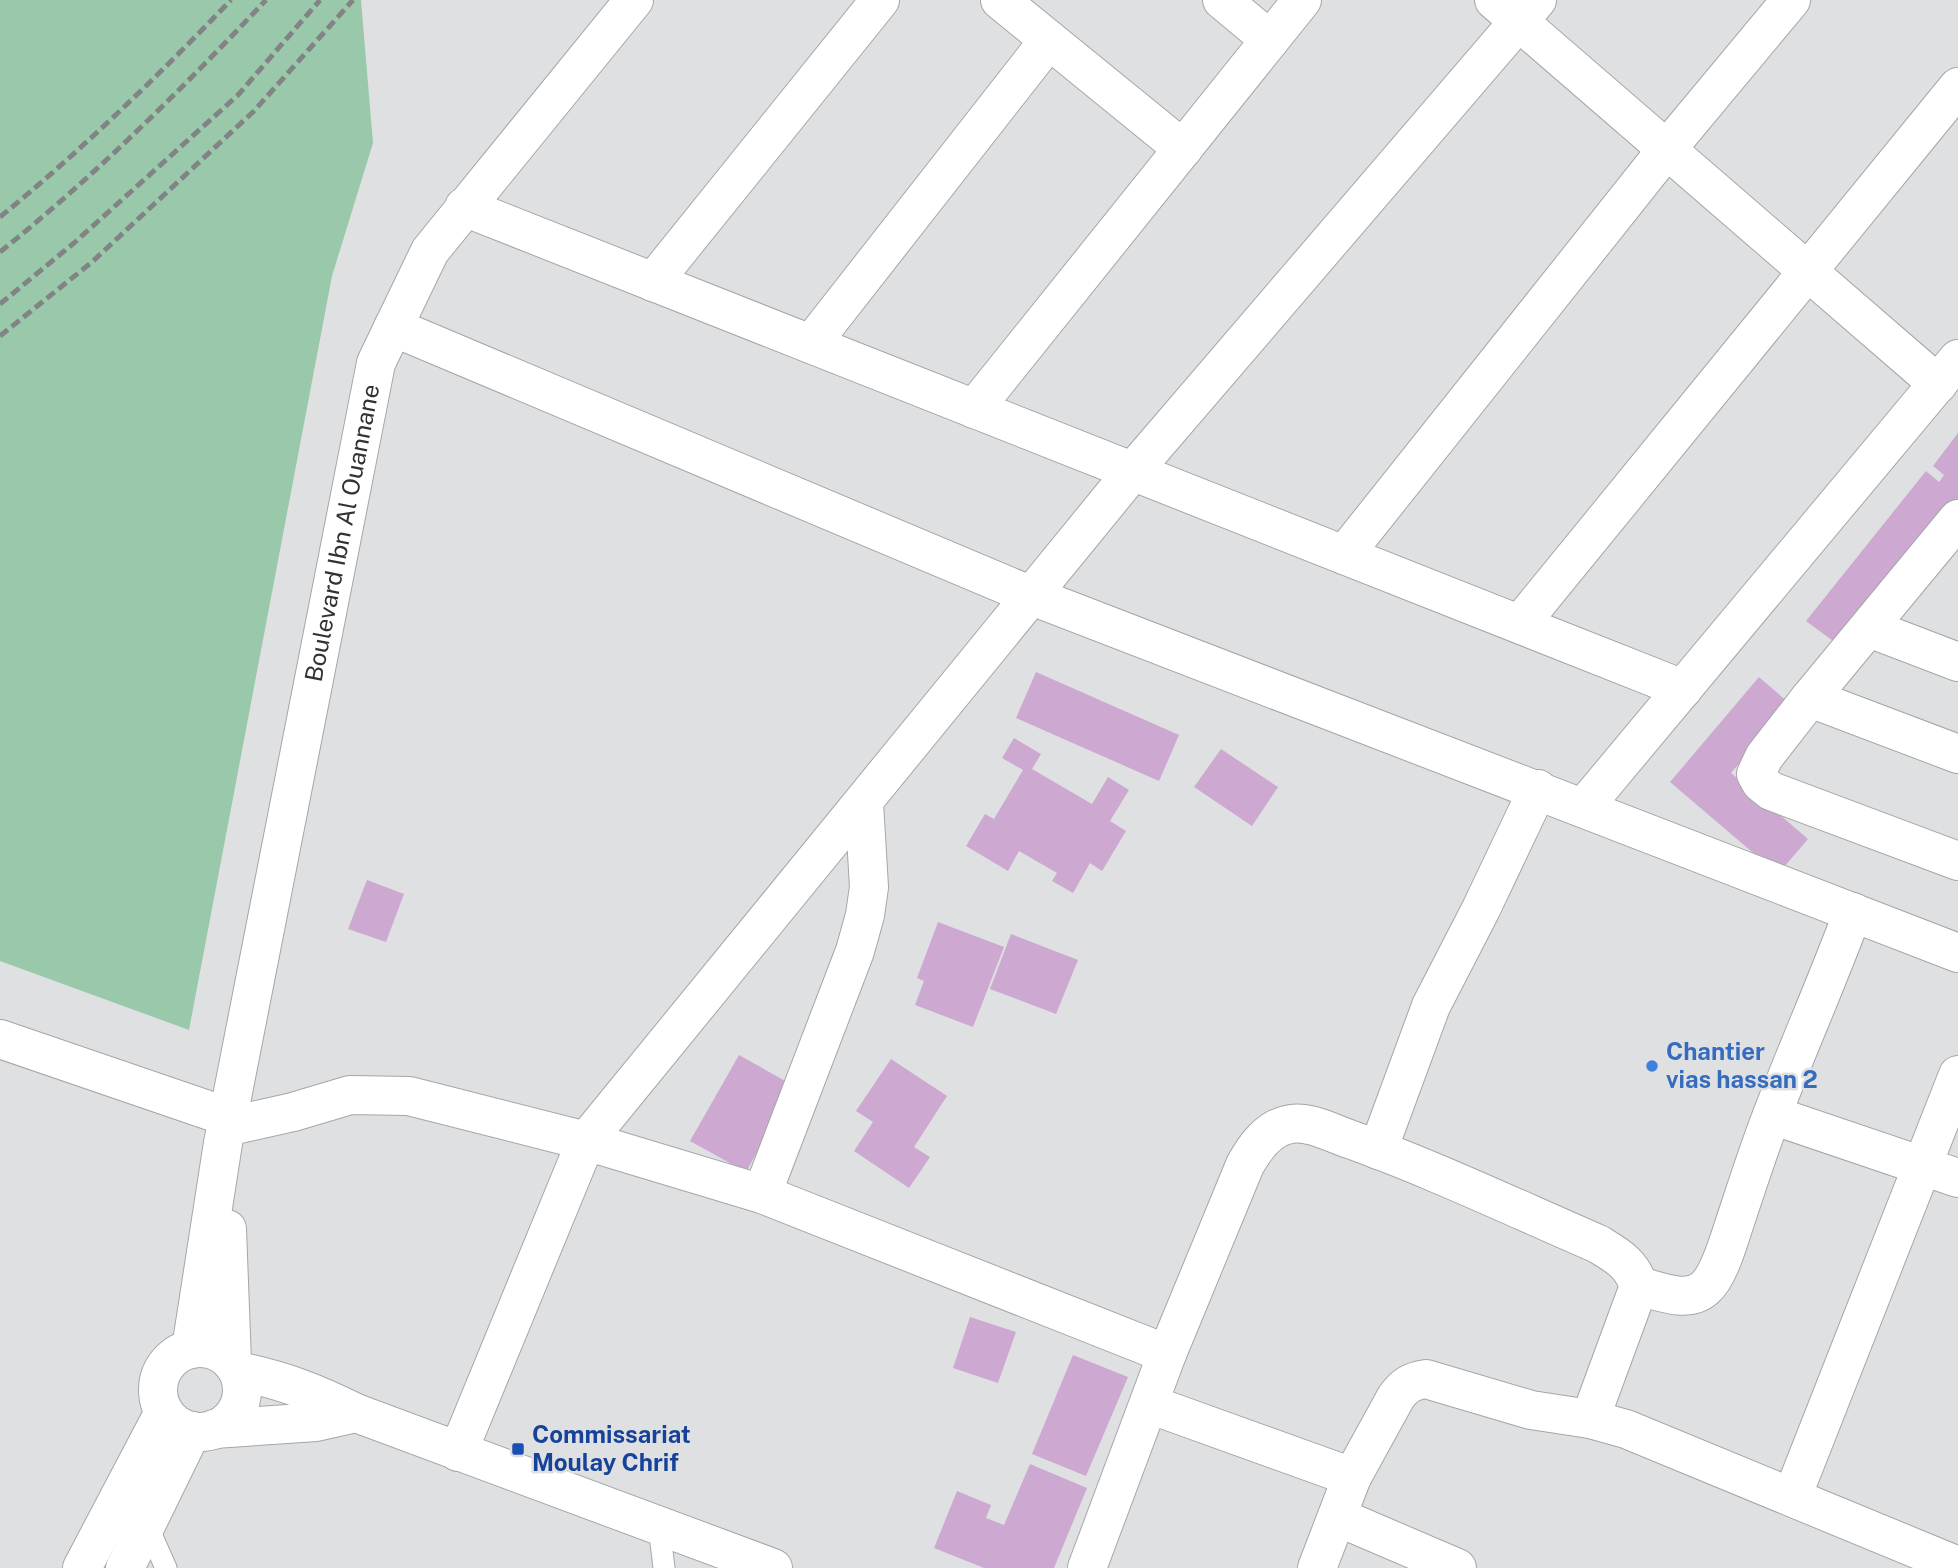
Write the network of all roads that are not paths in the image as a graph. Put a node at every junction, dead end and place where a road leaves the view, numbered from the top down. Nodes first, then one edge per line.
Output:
1 (634, 0) edge
2 (880, 0) edge
3 (1000, 0) edge
4 (1222, 0) edge
5 (1302, 0) edge
6 (1791, 0) edge
7 (1517, 7) edge
8 (1049, 40) junction
9 (1270, 40) junction
10 (1958, 87) edge
11 (1183, 149) junction
12 (1667, 149) junction
13 (464, 207) junction
14 (1808, 271) junction
15 (653, 282) junction
16 (393, 327) junction
17 (811, 344) junction
18 (1948, 372) edge
19 (974, 409) junction
20 (1133, 471) junction
21 (1958, 519) edge
22 (1344, 555) junction
23 (1943, 559) edge
24 (1032, 596) junction
25 (1520, 624) junction
26 (1869, 628) junction
27 (1958, 662) edge
28 (1683, 689) junction
29 (1810, 698) junction
30 (1958, 754) edge
31 (1538, 789) junction
32 (864, 803) junction
33 (1584, 807) junction
34 (1958, 862) edge
35 (1853, 912) junction
36 (1958, 953) edge
37 (0, 1039) edge
38 (1958, 1075) edge
39 (1772, 1115) junction
40 (226, 1129) junction
41 (586, 1141) junction
42 (1378, 1150) junction
43 (1923, 1165) junction
44 (1958, 1178) edge
45 (762, 1194) junction
46 (1639, 1286) junction
47 (191, 1349) junction
48 (1167, 1354) junction
49 (235, 1367) junction
50 (1149, 1404) junction
51 (356, 1413) junction
52 (1590, 1419) junction
53 (190, 1424) junction
54 (458, 1452) junction
55 (1352, 1477) junction
56 (1792, 1497) junction
57 (1338, 1517) junction
58 (146, 1524) junction
59 (659, 1526) junction
60 (1958, 1566) edge
61 (82, 1568) edge
62 (125, 1568) edge
63 (166, 1568) edge
64 (664, 1568) edge
65 (773, 1568) edge
66 (1087, 1568) edge
67 (1317, 1568) edge
68 (1457, 1568) edge

1 - 13 street, Boulevard Ibn Al Ouannane
2 - 15 street
3 - 8 street
4 - 9 street
5 - 9 street
6 - 12 street
7 - 12 street
7 - 20 street
8 - 11 street
8 - 17 street
9 - 11 street
10 - 14 street
11 - 19 street
12 - 14 street
12 - 22 street
13 - 15 street
13 - 16 street, Boulevard Ibn Al Ouannane
14 - 18 street
14 - 25 street
15 - 17 street
16 - 24 street
16 - 40 street, Boulevard Ibn Al Ouannane
17 - 19 street
18 - 28 street
19 - 20 street
20 - 22 street
20 - 24 street
21 - 23 street
22 - 25 street
23 - 26 street
24 - 31 street
24 - 32 street
25 - 28 street
26 - 27 street
26 - 29 street
28 - 33 street
29 - 30 street
29 - 34 street
31 - 33 street
31 - 42 street
32 - 41 street
32 - 45 street
33 - 35 street
35 - 36 street
35 - 39 street
37 - 40 street
38 - 43 street
39 - 43 street
39 - 46 street
40 - 41 street
40 - 47 street, Boulevard Ibn Al Ouannane
40 - 49 street, Boulevard Ibn Al Ouannane
41 - 45 street
41 - 54 street
42 - 46 street
42 - 48 street
43 - 44 street
43 - 56 street
45 - 48 street
46 - 52 street
47 - 49 street
47 - 53 street
48 - 50 street
49 - 51 street
49 - 53 street
50 - 55 street
50 - 66 street
51 - 53 street
51 - 54 street
52 - 55 street
52 - 56 street
53 - 58 street
53 - 61 street
54 - 59 street
55 - 57 street
56 - 60 street
57 - 67 street
57 - 68 street
58 - 62 street
58 - 63 lane
59 - 64 lane
59 - 65 street

